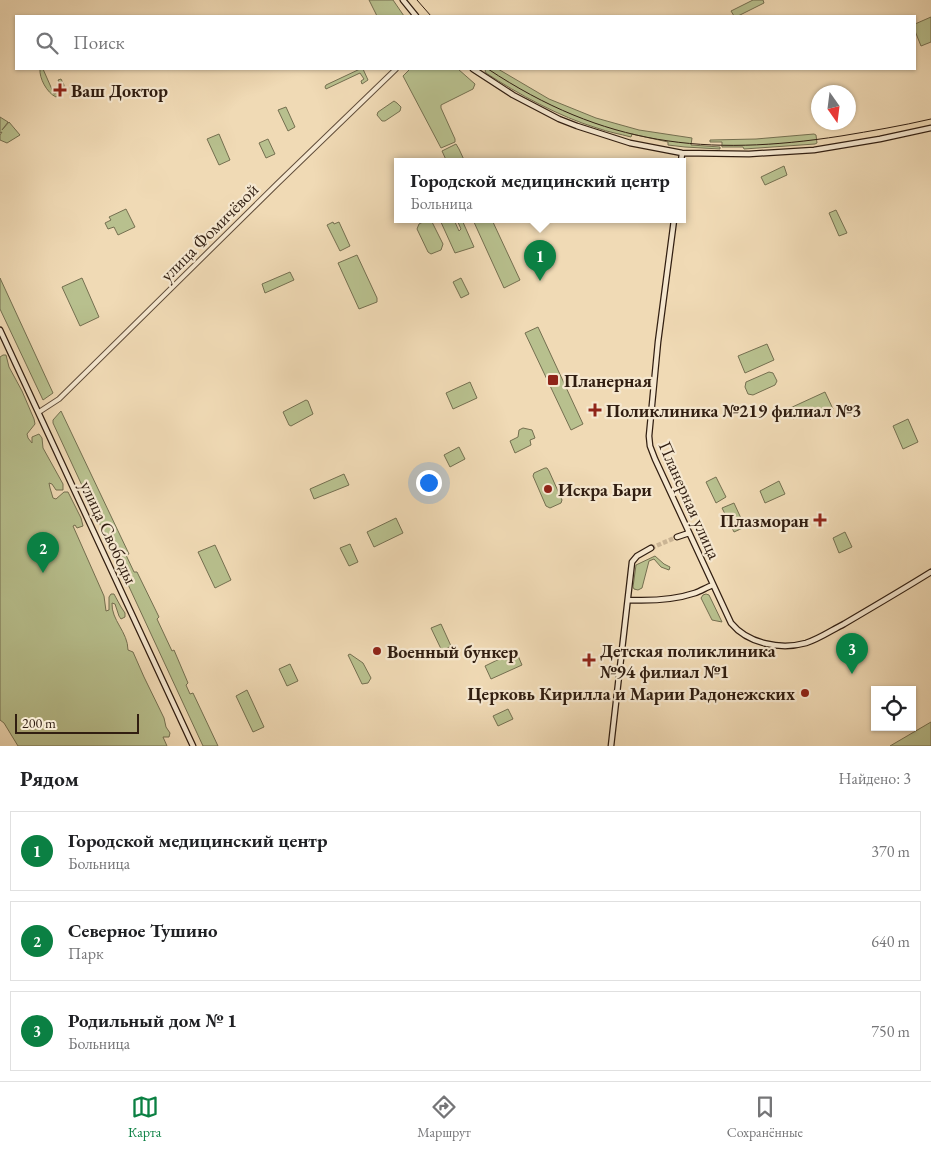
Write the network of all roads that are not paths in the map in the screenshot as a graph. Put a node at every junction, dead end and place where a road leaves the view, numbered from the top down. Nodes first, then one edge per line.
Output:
1 (403, 0) edge
2 (415, 15) edge
3 (395, 70) edge
4 (475, 70) edge
5 (931, 128) edge
6 (682, 153) junction
7 (681, 158) edge
8 (674, 223) edge
9 (0, 330) edge
10 (39, 412) junction
11 (689, 532) junction
12 (677, 537) tunnel mouth
13 (651, 548) tunnel mouth
14 (931, 572) edge
15 (713, 585) junction
16 (628, 600) junction
17 (193, 746) edge
18 (611, 746) edge

1 - 2 main road
3 - 10 street, улица Фомичёвой
4 - 6 main road
5 - 6 main road
6 - 7 main road
8 - 11 main road, Планерная улица
9 - 10 main road, улица Свободы
10 - 17 main road, улица Свободы
11 - 12 main road
11 - 15 main road, Планерная улица
13 - 16 main road
14 - 15 main road
15 - 16 main road, Планерная улица
16 - 18 main road

